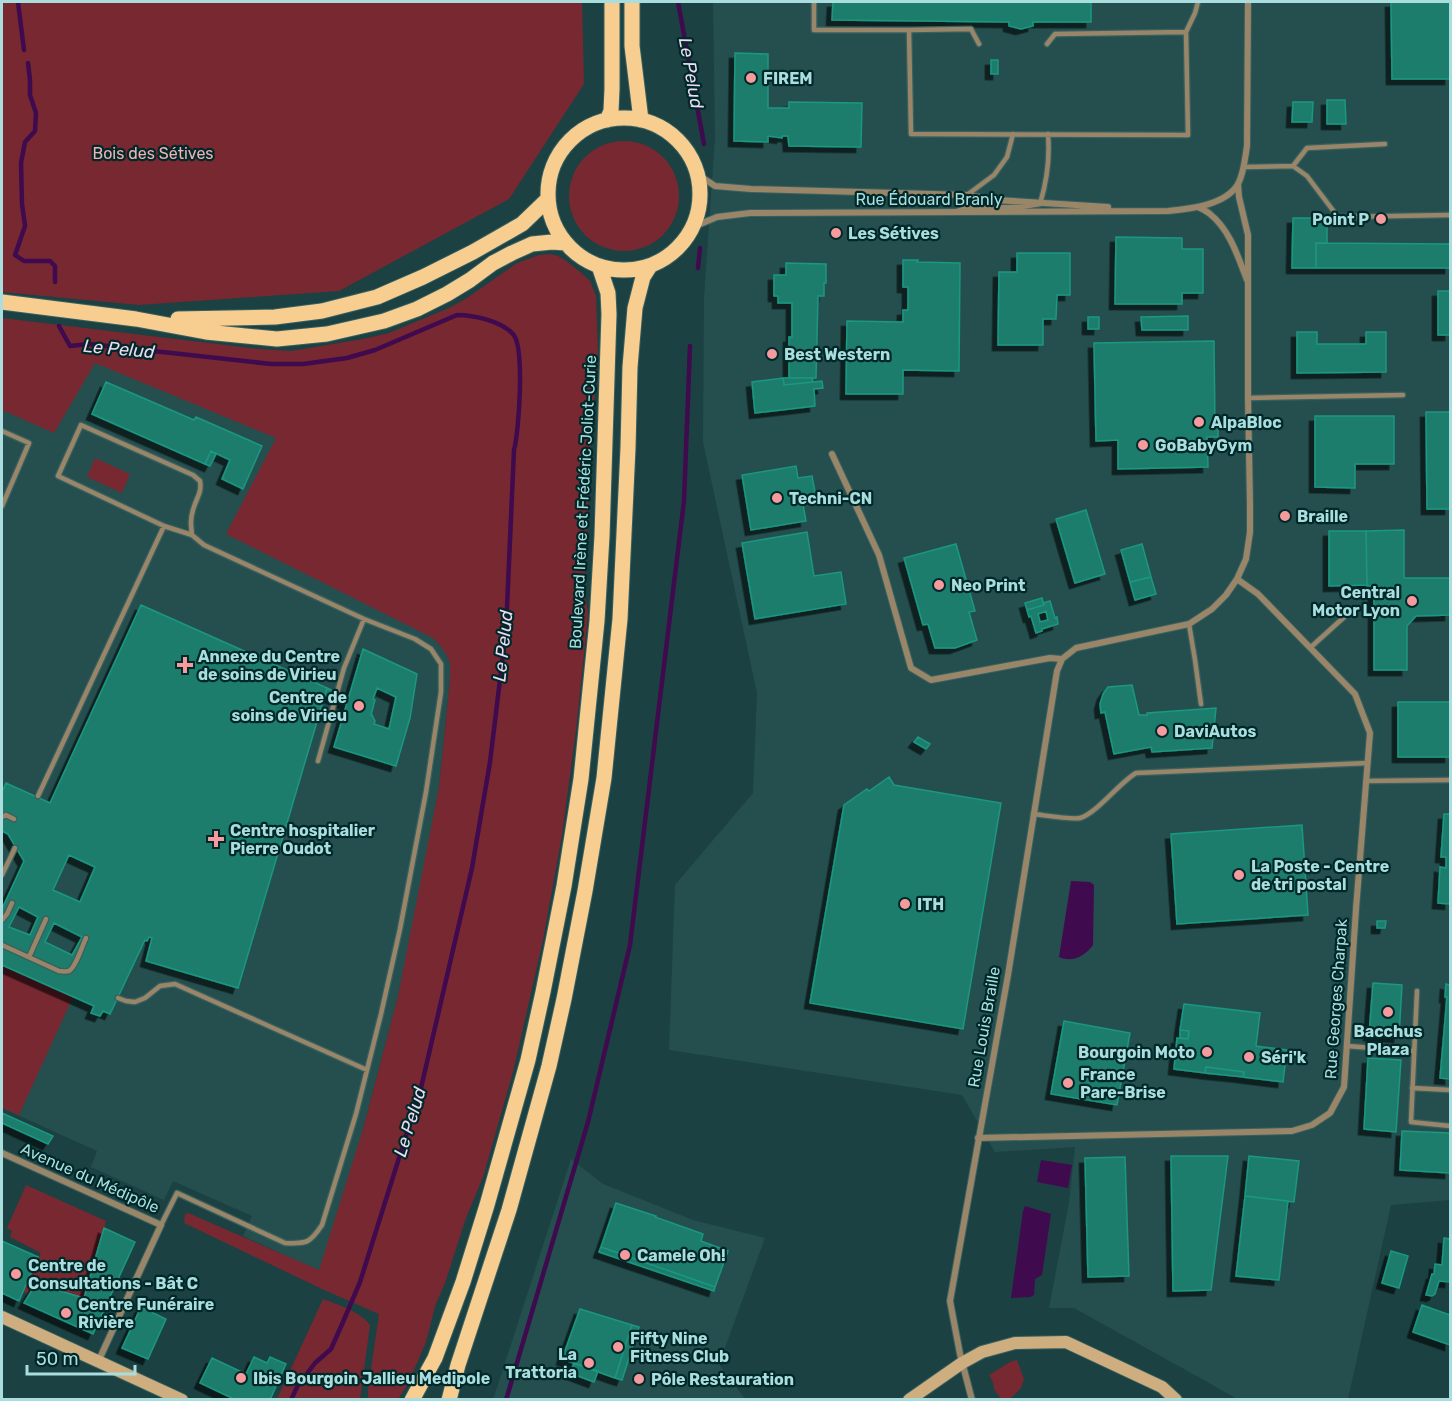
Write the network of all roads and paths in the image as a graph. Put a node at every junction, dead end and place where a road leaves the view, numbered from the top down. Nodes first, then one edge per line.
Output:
1 (612, 2) edge
2 (632, 2) edge
3 (814, 2) edge
4 (1198, 2) edge
5 (1248, 2) edge
6 (909, 30) junction
7 (1186, 32) junction
8 (979, 44) dead end
9 (1047, 44) dead end
10 (607, 120) junction
11 (641, 120) junction
12 (1013, 134) junction
13 (1048, 134) junction
14 (1385, 144) dead end
15 (1293, 166) junction
16 (1244, 167) junction
17 (697, 174) junction
18 (1238, 184) junction
19 (967, 195) junction
20 (548, 199) junction
21 (1040, 204) junction
22 (1198, 207) junction
23 (1168, 210) junction
24 (952, 212) junction
25 (1450, 215) edge
26 (693, 227) junction
27 (566, 243) junction
28 (599, 266) junction
29 (650, 266) junction
30 (1249, 286) junction
31 (2, 302) edge
32 (136, 319) junction
33 (1403, 395) dead end
34 (1248, 398) junction
35 (2, 430) edge
36 (832, 454) dead end
37 (4, 496) edge
38 (2, 506) edge
39 (164, 526) junction
40 (192, 535) junction
41 (1237, 579) junction
42 (1352, 610) dead end
43 (364, 619) junction
44 (1189, 624) junction
45 (1311, 647) junction
46 (1062, 659) junction
47 (1201, 704) dead end
48 (318, 761) dead end
49 (1368, 763) junction
50 (1450, 780) edge
51 (1366, 781) junction
52 (38, 796) dead end
53 (1033, 814) junction
54 (2, 817) edge
55 (14, 819) dead end
56 (15, 848) dead end
57 (2, 875) edge
58 (12, 903) dead end
59 (46, 919) dead end
60 (2, 920) edge
61 (86, 938) dead end
62 (2, 945) edge
63 (28, 957) junction
64 (1417, 991) dead end
65 (118, 998) dead end
66 (1347, 1046) junction
67 (1413, 1051) junction
68 (367, 1070) junction
69 (1412, 1088) junction
70 (1450, 1090) edge
71 (1450, 1126) edge
72 (978, 1138) junction
73 (2, 1153) edge
74 (161, 1225) junction
75 (2, 1317) edge
76 (98, 1362) junction
77 (962, 1363) junction
78 (182, 1400) edge
79 (412, 1400) edge
80 (449, 1400) edge
81 (909, 1400) edge
82 (972, 1400) edge
83 (1176, 1400) edge

1 - 10 main road
2 - 11 main road
3 - 6 lane
4 - 7 lane
5 - 16 street
6 - 8 lane
6 - 12 lane
7 - 9 lane
7 - 13 lane
10 - 11 main road
10 - 20 main road
11 - 17 main road
12 - 13 lane
12 - 19 lane
13 - 21 lane
14 - 15 lane
15 - 16 lane
15 - 25 lane
16 - 18 street
17 - 19 street, Rue Édouard Branly
17 - 26 main road
18 - 22 street, Rue Édouard Branly
18 - 30 street
19 - 21 street, Rue Édouard Branly
20 - 27 main road
20 - 32 main road
21 - 23 street, Rue Édouard Branly
21 - 24 lane
22 - 23 street, Rue Édouard Branly
22 - 30 street
23 - 24 street, Rue Édouard Branly
24 - 26 street, Rue Édouard Branly
26 - 29 main road
27 - 28 main road
27 - 32 main road
28 - 29 main road
28 - 79 main road, Boulevard Irène et Frédéric Joliot-Curie
29 - 80 main road
30 - 34 street
31 - 32 main road
33 - 34 lane
34 - 41 street
35 - 37 lane
36 - 46 street
37 - 38 lane
39 - 40 lane
39 - 40 lane
39 - 52 lane
40 - 43 lane
41 - 44 street
41 - 45 street, Rue Georges Charpak
42 - 45 lane
43 - 48 lane
43 - 68 lane
44 - 46 street
44 - 47 lane
45 - 49 street, Rue Georges Charpak
46 - 53 street, Rue Louis Braille
49 - 51 street, Rue Georges Charpak
49 - 53 lane
50 - 51 lane
51 - 66 street, Rue Georges Charpak
53 - 72 street, Rue Louis Braille
54 - 55 lane
56 - 57 lane
58 - 60 lane
59 - 63 lane
61 - 63 lane
62 - 63 lane
64 - 67 lane
65 - 68 lane
66 - 67 lane
66 - 72 street, Rue Georges Charpak
67 - 69 lane
68 - 74 lane
69 - 70 lane
69 - 71 lane
72 - 77 street, Rue Louis Braille
73 - 74 street, Avenue du Médipôle
74 - 76 street, Avenue du Médipôle
75 - 76 street
76 - 78 street
77 - 81 street
77 - 82 street, Rue Louis Braille
77 - 83 street

